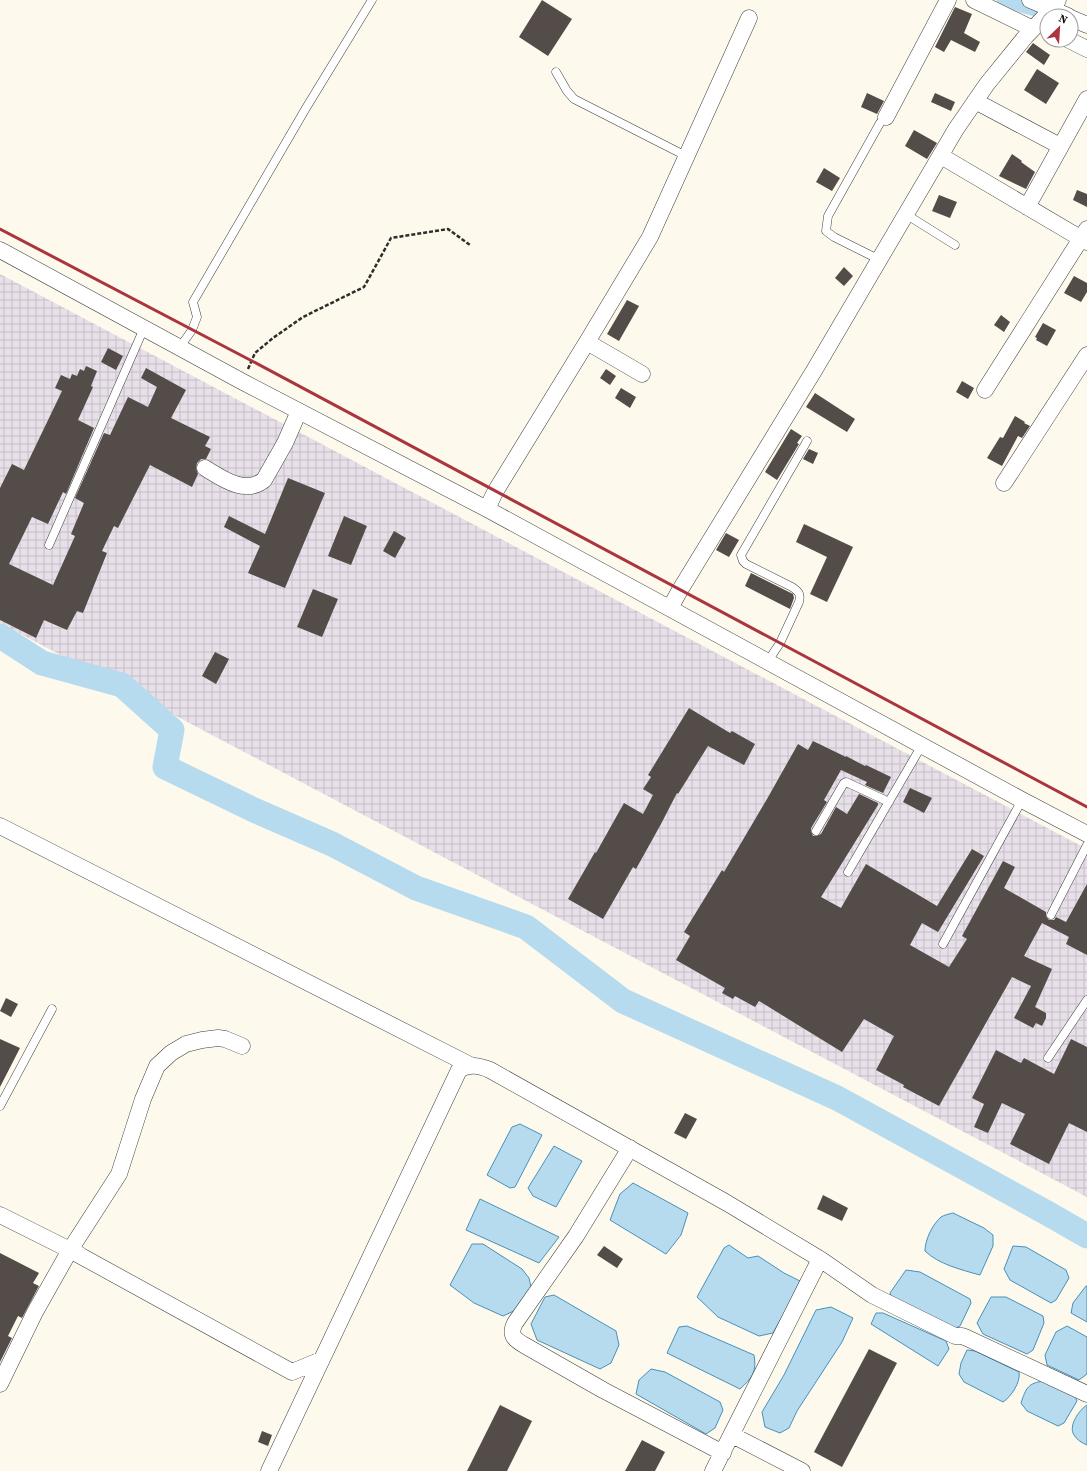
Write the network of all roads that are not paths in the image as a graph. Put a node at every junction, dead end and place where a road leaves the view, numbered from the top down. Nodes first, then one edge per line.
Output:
1 (372, 0) edge
2 (948, 0) edge
3 (974, 0) edge
4 (1030, 0) edge
5 (1053, 7) edge
6 (749, 18) dead end
7 (1039, 28) edge
8 (556, 72) dead end
9 (1087, 99) edge
10 (975, 101) junction
11 (886, 117) joint
12 (1060, 146) junction
13 (686, 156) junction
14 (941, 156) junction
15 (1027, 207) junction
16 (907, 215) junction
17 (1085, 237) edge
18 (955, 245) dead end
19 (0, 250) edge
20 (880, 260) junction
21 (144, 328) junction
22 (587, 342) junction
23 (180, 348) junction
24 (1087, 355) edge
25 (642, 374) dead end
26 (985, 390) dead end
27 (298, 411) junction
28 (807, 441) dead end
29 (205, 468) dead end
30 (1004, 483) dead end
31 (487, 510) junction
32 (48, 545) dead end
33 (670, 608) junction
34 (768, 662) junction
35 (922, 745) junction
36 (1022, 800) junction
37 (889, 802) junction
38 (0, 826) edge
39 (816, 831) dead end
40 (1087, 834) edge
41 (1087, 845) edge
42 (848, 872) dead end
43 (1051, 915) dead end
44 (943, 944) dead end
45 (1087, 1000) edge
46 (52, 1009) dead end
47 (242, 1046) dead end
48 (1048, 1058) dead end
49 (470, 1065) junction
50 (0, 1106) edge
51 (630, 1148) junction
52 (0, 1215) edge
53 (70, 1250) junction
54 (820, 1259) junction
55 (321, 1360) junction
56 (0, 1384) edge
57 (1087, 1394) edge
58 (732, 1435) junction
59 (723, 1453) junction
60 (269, 1471) edge
61 (714, 1471) edge
62 (802, 1471) edge

1 - 23 lane
2 - 11 street
3 - 7 street
4 - 5 street
6 - 13 street
7 - 10 street
8 - 13 lane
9 - 12 street
10 - 12 street
10 - 14 street
11 - 20 lane
12 - 15 street
13 - 22 street
14 - 15 street
14 - 16 street
15 - 17 street
16 - 18 lane
16 - 20 street
17 - 26 street
19 - 21 street
20 - 33 street
21 - 23 street
21 - 32 lane
22 - 25 street
22 - 31 street
23 - 27 street
24 - 30 street
27 - 29 street
27 - 31 street
28 - 34 lane
31 - 33 street
33 - 34 street
34 - 35 street
35 - 36 street
35 - 37 lane
36 - 40 street
36 - 44 lane
37 - 39 lane
37 - 42 lane
38 - 49 street
41 - 43 lane
45 - 48 lane
46 - 50 lane
47 - 53 street
49 - 51 street
49 - 55 street
51 - 54 street
51 - 59 street
52 - 53 street
53 - 55 street
53 - 56 street
54 - 57 street
54 - 58 street
55 - 60 street
58 - 59 street
58 - 62 street
59 - 61 street

